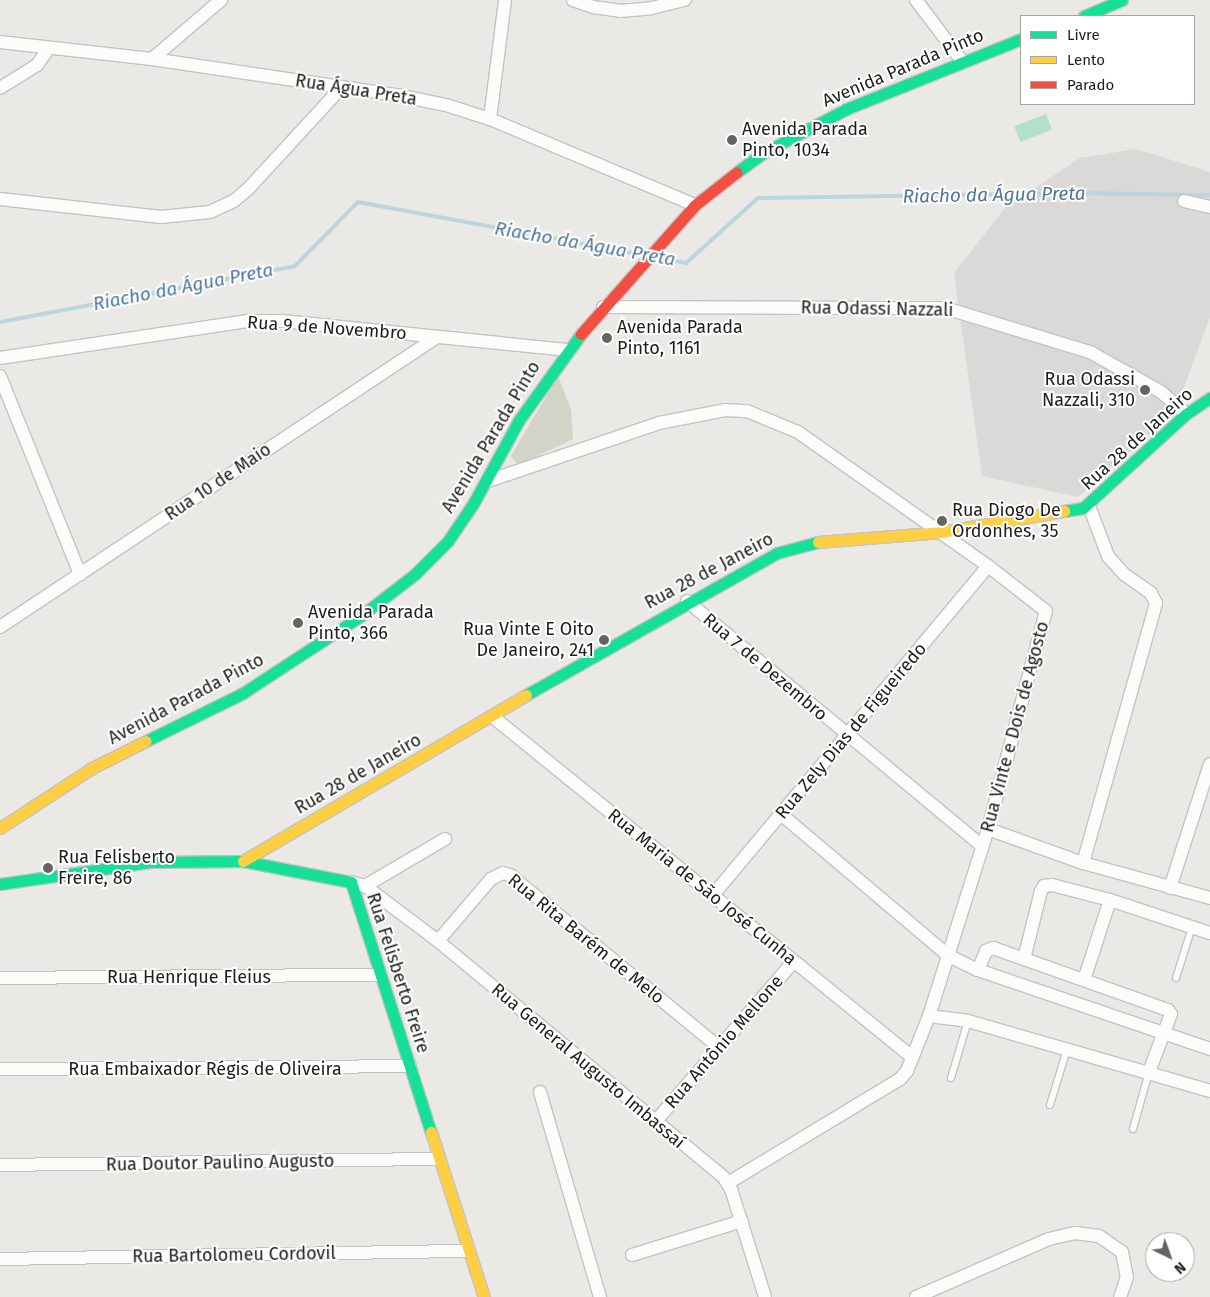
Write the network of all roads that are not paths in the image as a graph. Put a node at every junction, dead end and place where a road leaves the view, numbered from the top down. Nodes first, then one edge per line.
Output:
1 (220, 0) edge
2 (505, 0) edge
3 (573, 0) edge
4 (685, 0) edge
5 (916, 0) edge
6 (1122, 0) edge
7 (1086, 15) edge
8 (1020, 39) edge
9 (0, 42) edge
10 (48, 49) junction
11 (152, 59) junction
12 (962, 61) junction
13 (342, 87) junction
14 (0, 88) edge
15 (490, 120) junction
16 (0, 199) edge
17 (1184, 201) dead end
18 (695, 205) junction
19 (1210, 208) edge
20 (603, 307) junction
21 (437, 337) junction
22 (566, 350) junction
23 (0, 358) edge
24 (0, 376) edge
25 (1210, 398) edge
26 (1186, 414) junction
27 (488, 481) junction
28 (1089, 506) junction
29 (941, 532) junction
30 (988, 566) junction
31 (80, 574) junction
32 (687, 601) junction
33 (0, 628) edge
34 (493, 716) junction
35 (848, 736) junction
36 (1210, 764) edge
37 (782, 815) junction
38 (0, 828) edge
39 (988, 829) junction
40 (445, 839) dead end
41 (982, 846) junction
42 (243, 861) junction
43 (1083, 863) junction
44 (351, 882) junction
45 (0, 884) edge
46 (365, 886) junction
47 (1170, 888) junction
48 (713, 896) junction
49 (1210, 898) edge
50 (1110, 900) junction
51 (1192, 927) junction
52 (1210, 933) edge
53 (438, 941) junction
54 (949, 956) junction
55 (1024, 959) junction
56 (793, 962) junction
57 (978, 970) junction
58 (378, 975) junction
59 (0, 978) edge
60 (1176, 978) dead end
61 (1084, 980) junction
62 (929, 1016) junction
63 (968, 1022) junction
64 (1164, 1032) junction
65 (720, 1048) junction
66 (1067, 1048) junction
67 (1210, 1049) edge
68 (912, 1057) junction
69 (410, 1066) junction
70 (0, 1068) edge
71 (1149, 1072) junction
72 (951, 1078) dead end
73 (1210, 1090) edge
74 (540, 1092) dead end
75 (1050, 1105) dead end
76 (655, 1122) junction
77 (1133, 1129) dead end
78 (439, 1159) junction
79 (0, 1165) edge
80 (728, 1183) junction
81 (742, 1220) junction
82 (469, 1251) junction
83 (632, 1255) dead end
84 (0, 1259) edge
85 (484, 1297) edge
86 (600, 1297) edge
87 (765, 1297) edge
88 (916, 1297) edge
89 (1120, 1297) edge

1 - 11 street
2 - 15 street
3 - 4 street
5 - 12 street
6 - 7 street
8 - 12 street, Avenida Parada Pinto
9 - 10 street, Rua Água Preta
10 - 11 street, Rua Água Preta
10 - 14 street
11 - 13 street, Rua Água Preta
12 - 18 street, Avenida Parada Pinto
13 - 15 street, Rua Água Preta
13 - 16 street
15 - 18 street, Rua Água Preta
17 - 19 street
18 - 20 street, Avenida Parada Pinto
20 - 22 street, Avenida Parada Pinto
20 - 26 street, Rua Odassi Nazzali
21 - 22 street, Rua 9 de Novembro
21 - 23 street, Rua 9 de Novembro
21 - 31 street, Rua 10 de Maio
22 - 27 street, Avenida Parada Pinto
24 - 31 street
25 - 26 street, Rua 28 de Janeiro
26 - 28 street, Rua 28 de Janeiro
27 - 29 street, Rua Vinte e Dois de Agosto
27 - 38 street, Avenida Parada Pinto
28 - 29 street, Rua 28 de Janeiro
28 - 43 street
29 - 30 street, Rua Vinte e Dois de Agosto
29 - 32 street, Rua 28 de Janeiro
30 - 35 street, Rua Zely Dias de Figueiredo
30 - 39 street, Rua Vinte e Dois de Agosto
31 - 33 street, Rua 10 de Maio
32 - 34 street, Rua 28 de Janeiro
32 - 35 street, Rua 7 de Dezembro
34 - 42 street, Rua 28 de Janeiro
34 - 48 street, Rua Maria de São José Cunha
35 - 37 street, Rua Zely Dias de Figueiredo
35 - 41 street, Rua 7 de Dezembro
36 - 47 street
37 - 48 street, Rua Zely Dias de Figueiredo
37 - 54 street
39 - 41 street, Rua Vinte e Dois de Agosto
39 - 43 street
40 - 46 street
41 - 54 street, Rua Vinte e Dois de Agosto
42 - 44 street, Rua Felisberto Freire
42 - 45 street, Rua Felisberto Freire
43 - 47 street
44 - 46 street, Rua General Augusto Imbassaí
44 - 58 street, Rua Felisberto Freire
46 - 53 street, Rua General Augusto Imbassaí
47 - 49 street
48 - 56 street, Rua Maria de São José Cunha
50 - 51 street
50 - 55 street
50 - 61 street
51 - 52 street
51 - 60 lane
53 - 65 street, Rua Rita Barém de Melo
53 - 76 street, Rua General Augusto Imbassaí
54 - 57 street
54 - 62 street, Rua Vinte e Dois de Agosto
55 - 57 street
55 - 61 street
56 - 65 street, Rua Antônio Mellone
56 - 68 street, Rua Maria de São José Cunha
57 - 64 street
58 - 59 street, Rua Henrique Fleius
58 - 69 street, Rua Felisberto Freire
61 - 64 street
62 - 63 street
62 - 68 street, Rua Vinte e Dois de Agosto
63 - 66 street
63 - 72 lane
64 - 67 street
64 - 71 street
65 - 76 street, Rua Antônio Mellone
66 - 71 street
66 - 75 lane
68 - 80 street, Rua Vinte e Dois de Agosto
69 - 70 street, Rua Embaixador Régis de Oliveira
69 - 78 street, Rua Felisberto Freire
71 - 73 street
71 - 77 lane
74 - 86 street
76 - 80 street, Rua General Augusto Imbassaí
78 - 79 street, Rua Doutor Paulino Augusto
78 - 82 street, Rua Felisberto Freire
80 - 81 street, Rua General Augusto Imbassaí
81 - 83 street
81 - 87 street, Rua General Augusto Imbassaí
82 - 84 street, Rua Bartolomeu Cordovil
82 - 85 street, Rua Felisberto Freire
88 - 89 street

